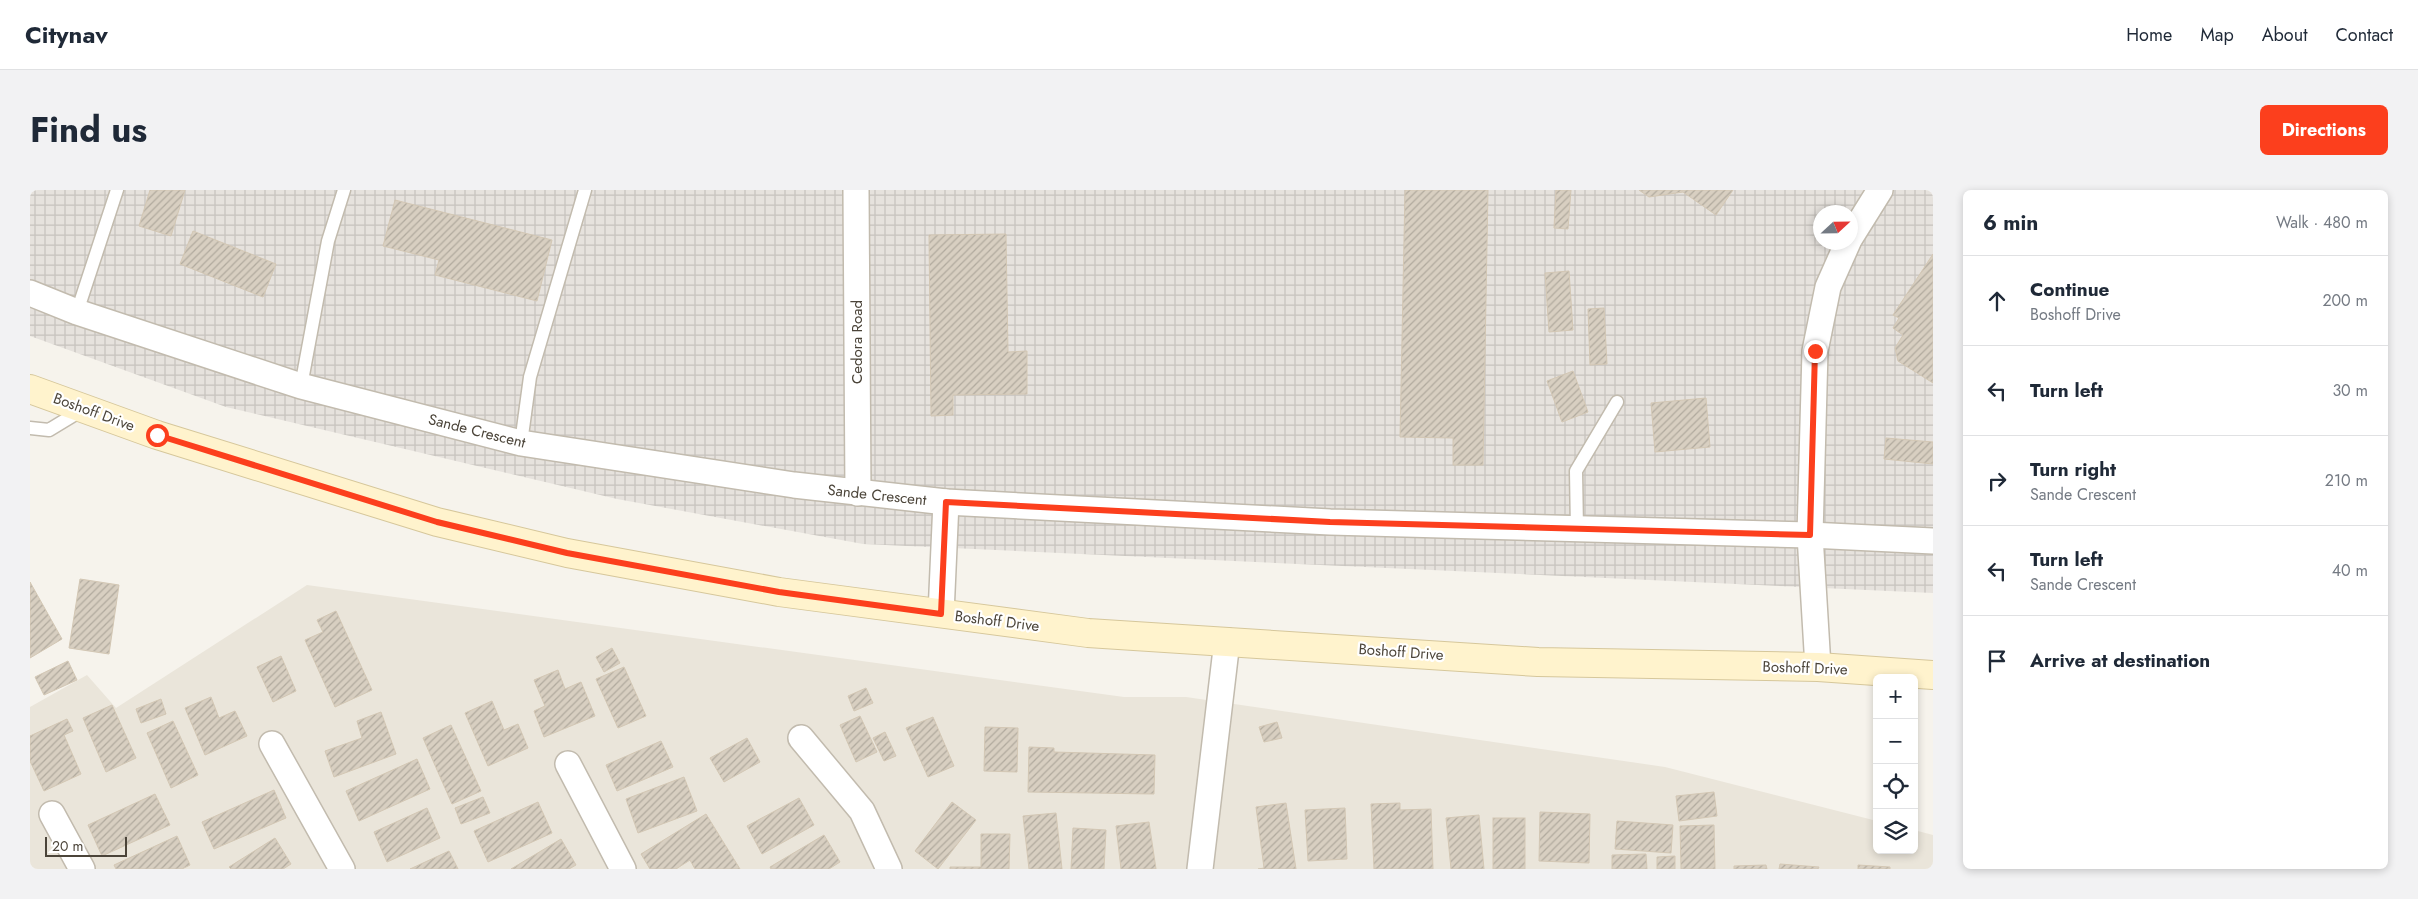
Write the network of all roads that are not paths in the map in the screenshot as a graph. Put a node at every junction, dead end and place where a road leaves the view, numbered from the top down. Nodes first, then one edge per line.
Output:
1 (117, 190) edge
2 (344, 190) edge
3 (585, 190) edge
4 (856, 190) edge
5 (1880, 190) edge
6 (1858, 225) edge
7 (1845, 250) edge
8 (30, 293) edge
9 (77, 312) junction
10 (301, 386) junction
11 (30, 389) edge
12 (1617, 402) dead end
13 (85, 409) junction
14 (30, 428) edge
15 (521, 443) junction
16 (858, 493) junction
17 (946, 502) junction
18 (1577, 530) junction
19 (1810, 535) junction
20 (1933, 540) edge
21 (941, 614) junction
22 (1227, 641) junction
23 (1818, 667) junction
24 (1933, 675) edge
25 (801, 738) dead end
26 (272, 744) dead end
27 (568, 764) dead end
28 (52, 814) dead end
29 (82, 869) edge
30 (342, 869) edge
31 (623, 869) edge
32 (888, 869) edge
33 (1200, 869) edge

1 - 9 lane
2 - 10 lane
3 - 15 lane
4 - 16 street, Cedora Road
5 - 6 street
7 - 19 street
8 - 9 street, Sande Crescent
9 - 10 street, Sande Crescent
10 - 15 street, Sande Crescent
11 - 13 main road, Boshoff Drive
12 - 18 lane
13 - 14 lane
13 - 21 main road, Boshoff Drive
15 - 16 street, Sande Crescent
16 - 17 street, Sande Crescent
17 - 18 street, Sande Crescent
17 - 21 street
18 - 19 street, Sande Crescent
19 - 20 street, Sande Crescent
19 - 23 street
21 - 22 main road, Boshoff Drive
22 - 23 main road, Boshoff Drive
22 - 33 street
23 - 24 main road, Boshoff Drive
25 - 32 street
26 - 30 street
27 - 31 street
28 - 29 street

